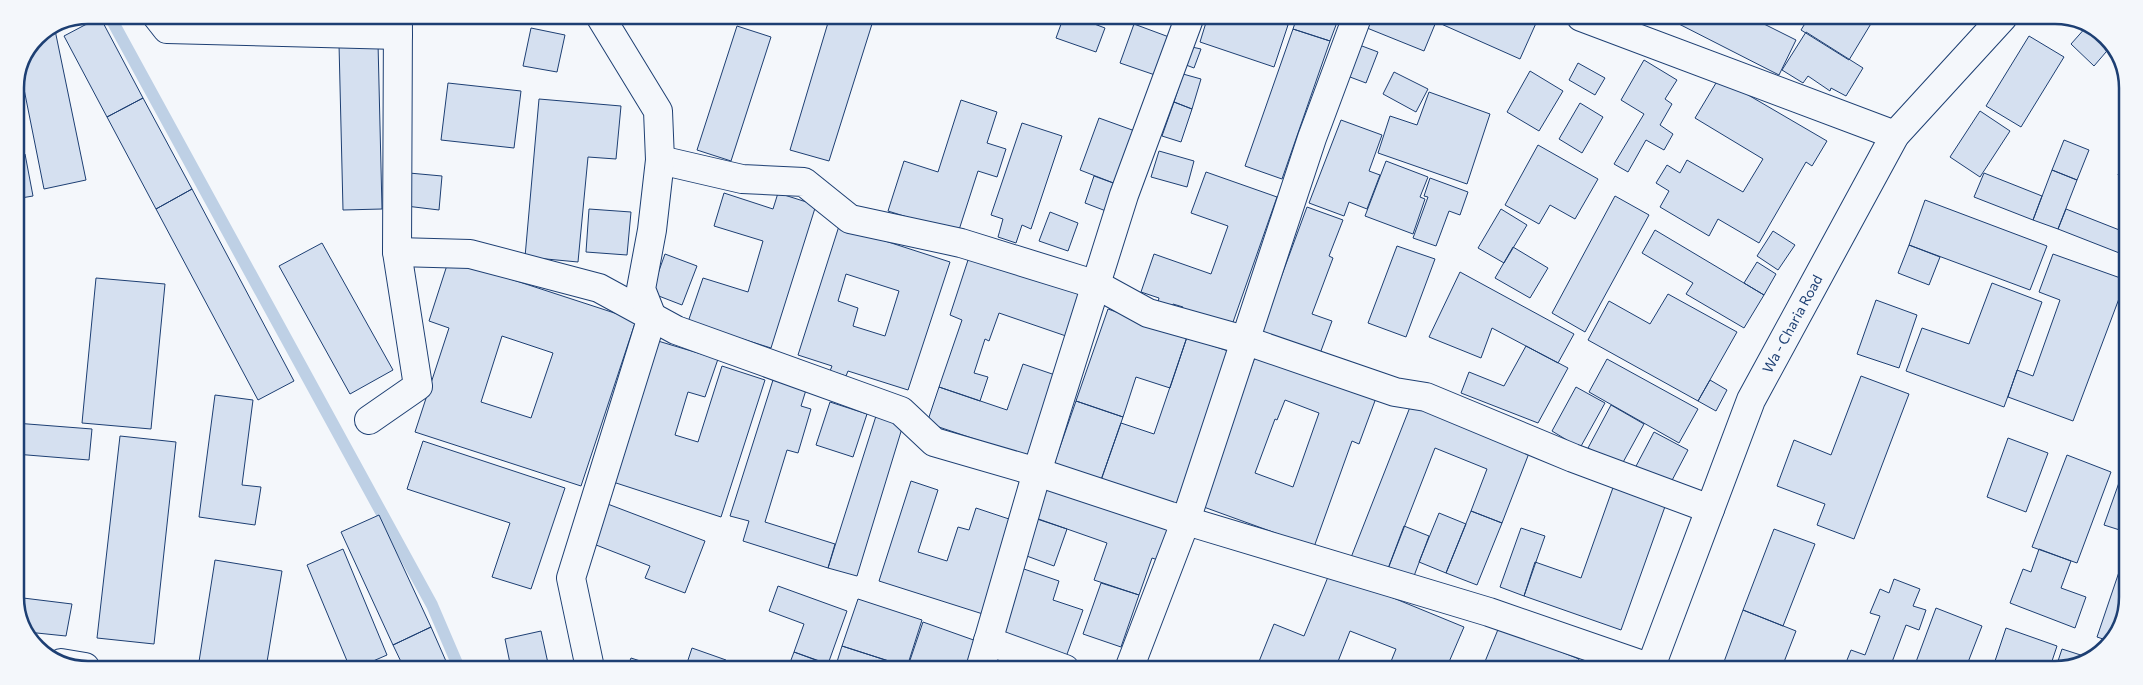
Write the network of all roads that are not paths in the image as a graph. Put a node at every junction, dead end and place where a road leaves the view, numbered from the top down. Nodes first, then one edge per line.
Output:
1 (163, 24) edge
2 (605, 24) edge
3 (1187, 24) edge
4 (1355, 24) edge
5 (1600, 24) edge
6 (1997, 24) edge
7 (398, 25) edge
8 (1895, 135) junction
9 (660, 160) junction
10 (397, 252) junction
11 (1097, 285) junction
12 (652, 317) junction
13 (1244, 340) junction
14 (369, 420) dead end
15 (1037, 472) junction
16 (1710, 509) junction
17 (1186, 520) junction
18 (988, 641) junction
19 (589, 661) edge
20 (982, 661) edge
21 (1043, 661) edge
22 (1132, 661) edge
23 (1628, 661) edge
24 (1654, 661) edge

1 - 7 street
2 - 9 street
3 - 11 street
4 - 13 street
5 - 8 street
6 - 8 street, Wa - Charia Road
7 - 10 street
8 - 16 street, Wa - Charia Road
9 - 11 street
9 - 12 street
10 - 12 street
10 - 14 street
11 - 13 street
11 - 15 street
12 - 15 street
12 - 19 street
13 - 16 street
13 - 17 street
15 - 17 street
15 - 18 street
16 - 24 street, Wa - Charia Road
17 - 22 street
17 - 23 street
18 - 20 street
18 - 21 street

